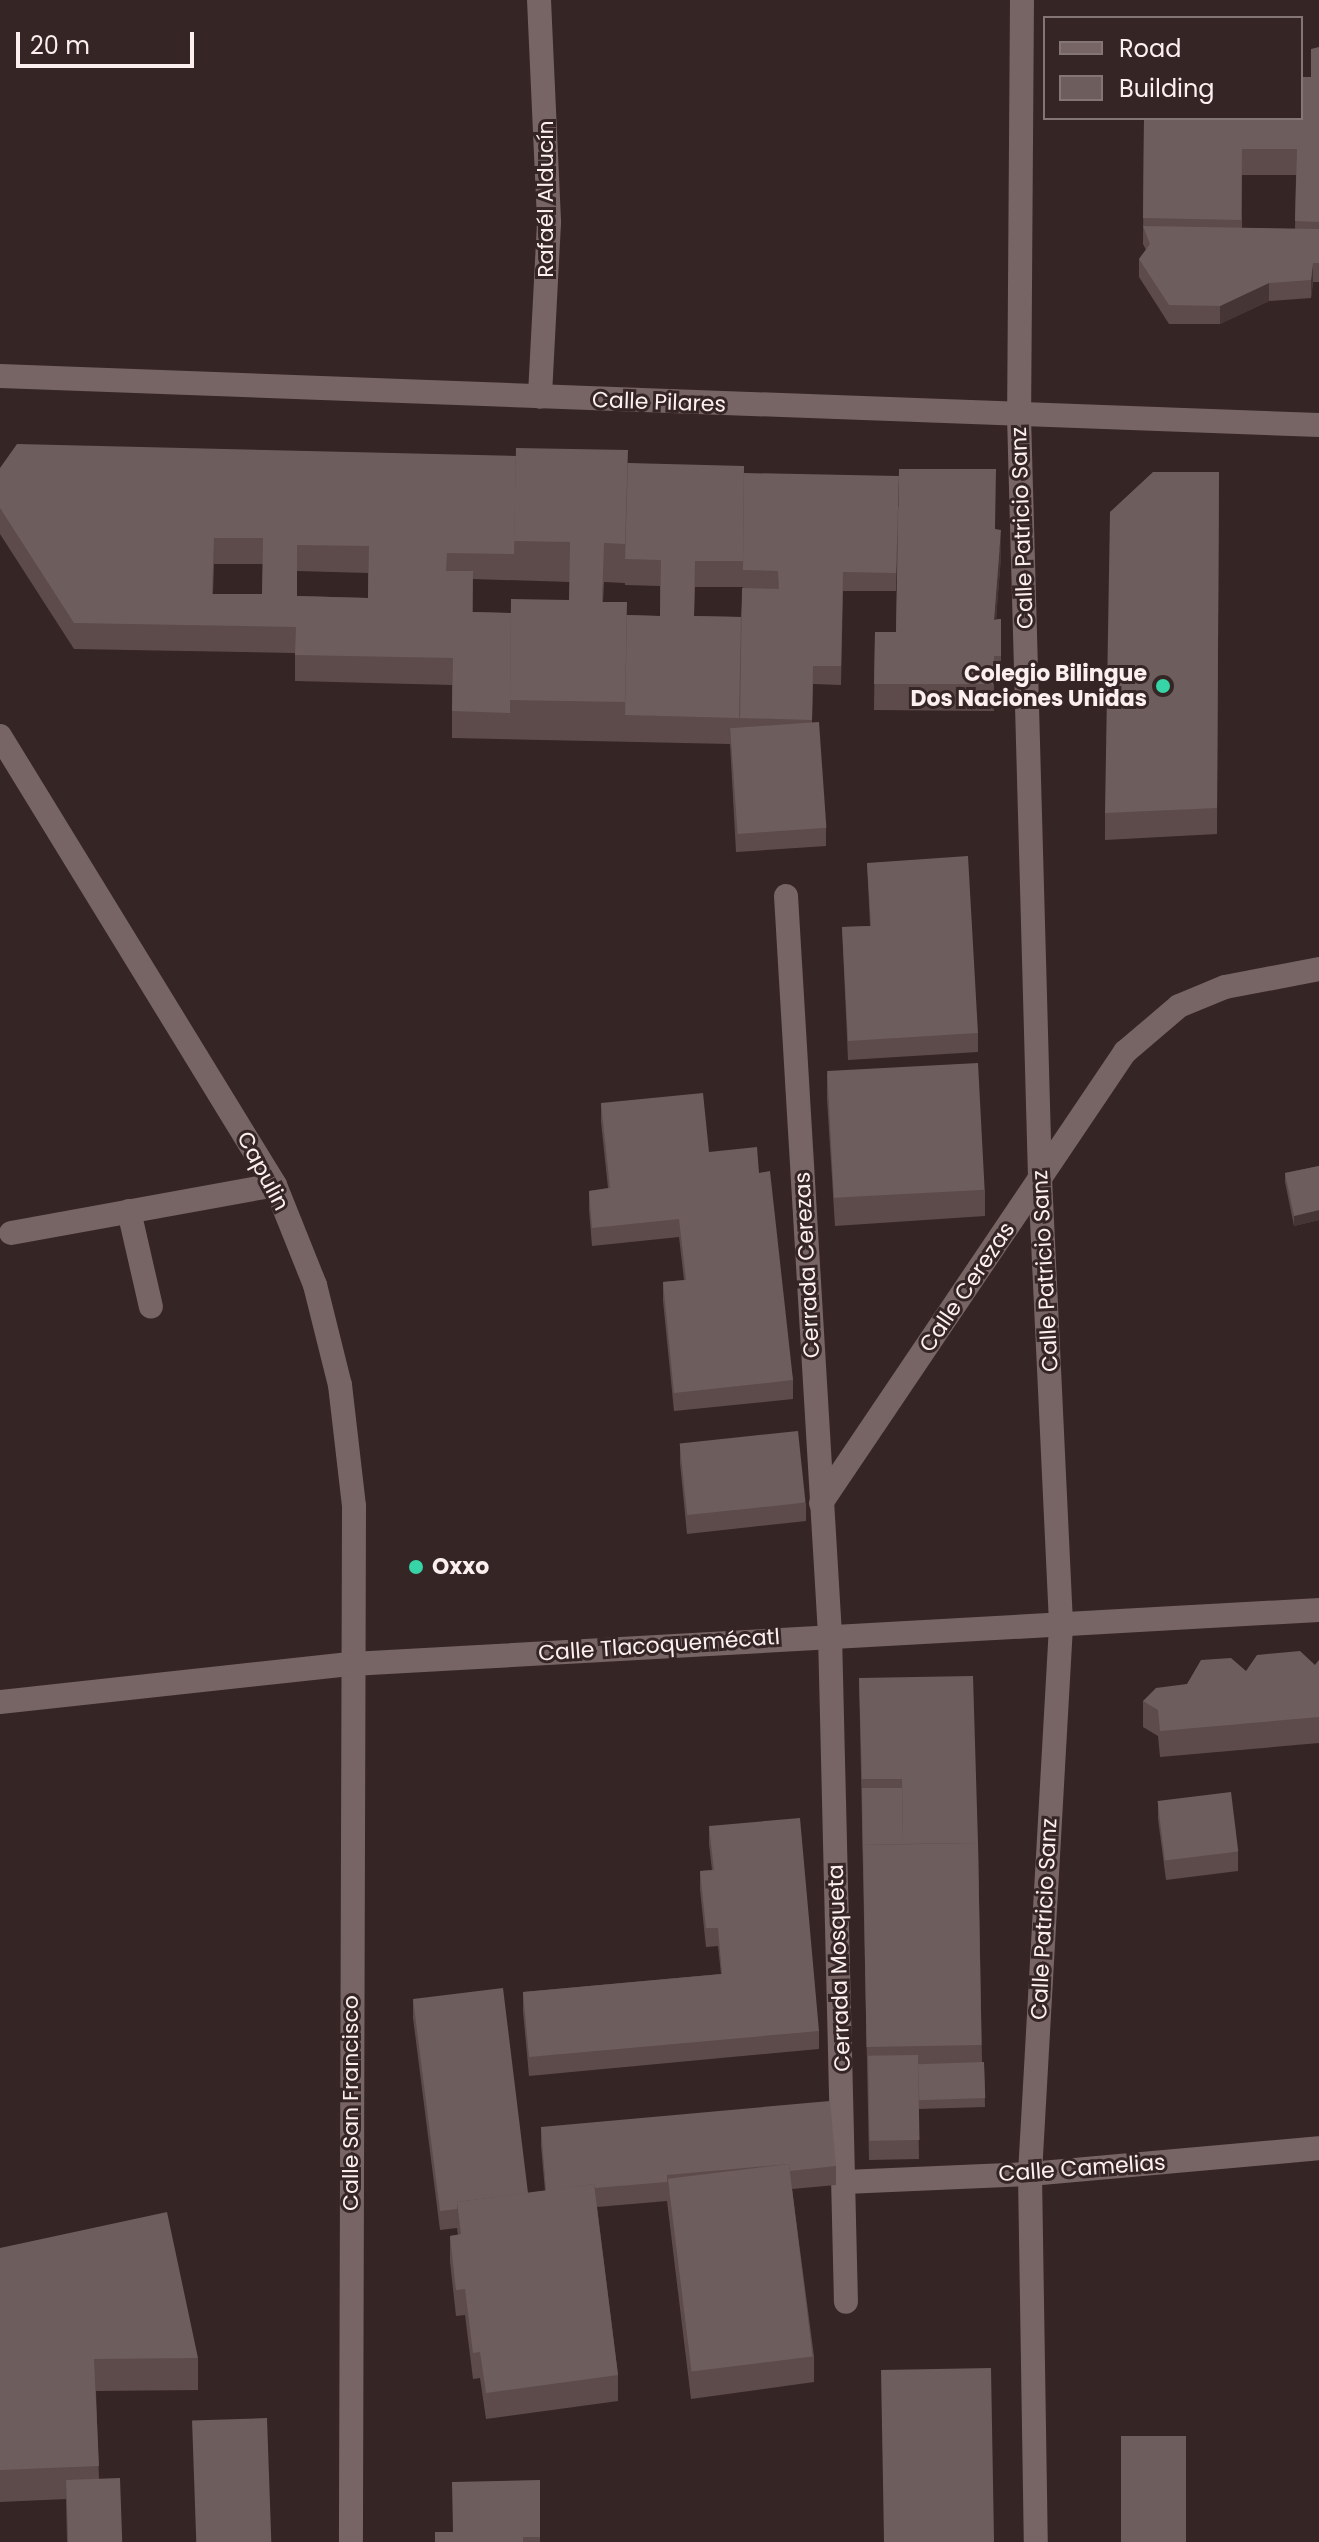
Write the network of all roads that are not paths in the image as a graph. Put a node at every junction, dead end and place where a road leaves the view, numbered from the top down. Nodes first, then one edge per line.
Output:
1 (539, 0) edge
2 (1022, 0) edge
3 (0, 376) edge
4 (540, 397) junction
5 (1019, 416) junction
6 (1319, 425) edge
7 (0, 736) edge
8 (786, 896) dead end
9 (1319, 969) edge
10 (1040, 1178) junction
11 (275, 1185) junction
12 (129, 1211) junction
13 (11, 1233) dead end
14 (151, 1307) dead end
15 (821, 1503) junction
16 (1319, 1610) edge
17 (1061, 1626) junction
18 (830, 1634) junction
19 (352, 1664) junction
20 (0, 1702) edge
21 (1319, 2148) edge
22 (1030, 2174) junction
23 (845, 2182) junction
24 (846, 2302) dead end
25 (351, 2542) edge
26 (1036, 2542) edge

1 - 4 street, Rafaél Alducín
2 - 5 street, Calle Patricio Sanz
3 - 4 street, Calle Pilares
4 - 5 street, Calle Pilares
5 - 6 street, Calle Pilares
5 - 10 street, Calle Patricio Sanz
7 - 11 street, Capulin
8 - 15 street, Cerrada Cerezas
9 - 10 street, Calle Cerezas
10 - 15 street, Calle Cerezas
10 - 17 street, Calle Patricio Sanz
11 - 12 street
11 - 19 street, Capulin
12 - 13 street
12 - 14 street
15 - 18 street, Cerrada Cerezas
16 - 17 street, Calle Tlacoquemécatl
17 - 18 street, Calle Tlacoquemécatl
17 - 22 street, Calle Patricio Sanz
18 - 19 street, Calle Tlacoquemécatl
18 - 23 street, Cerrada Mosqueta
19 - 20 street, Calle Tlacoquemécatl
19 - 25 street, Calle San Francisco
21 - 22 street, Calle Camelias
22 - 23 street, Calle Camelias
22 - 26 street, Calle Patricio Sanz
23 - 24 street, Cerrada Mosqueta

